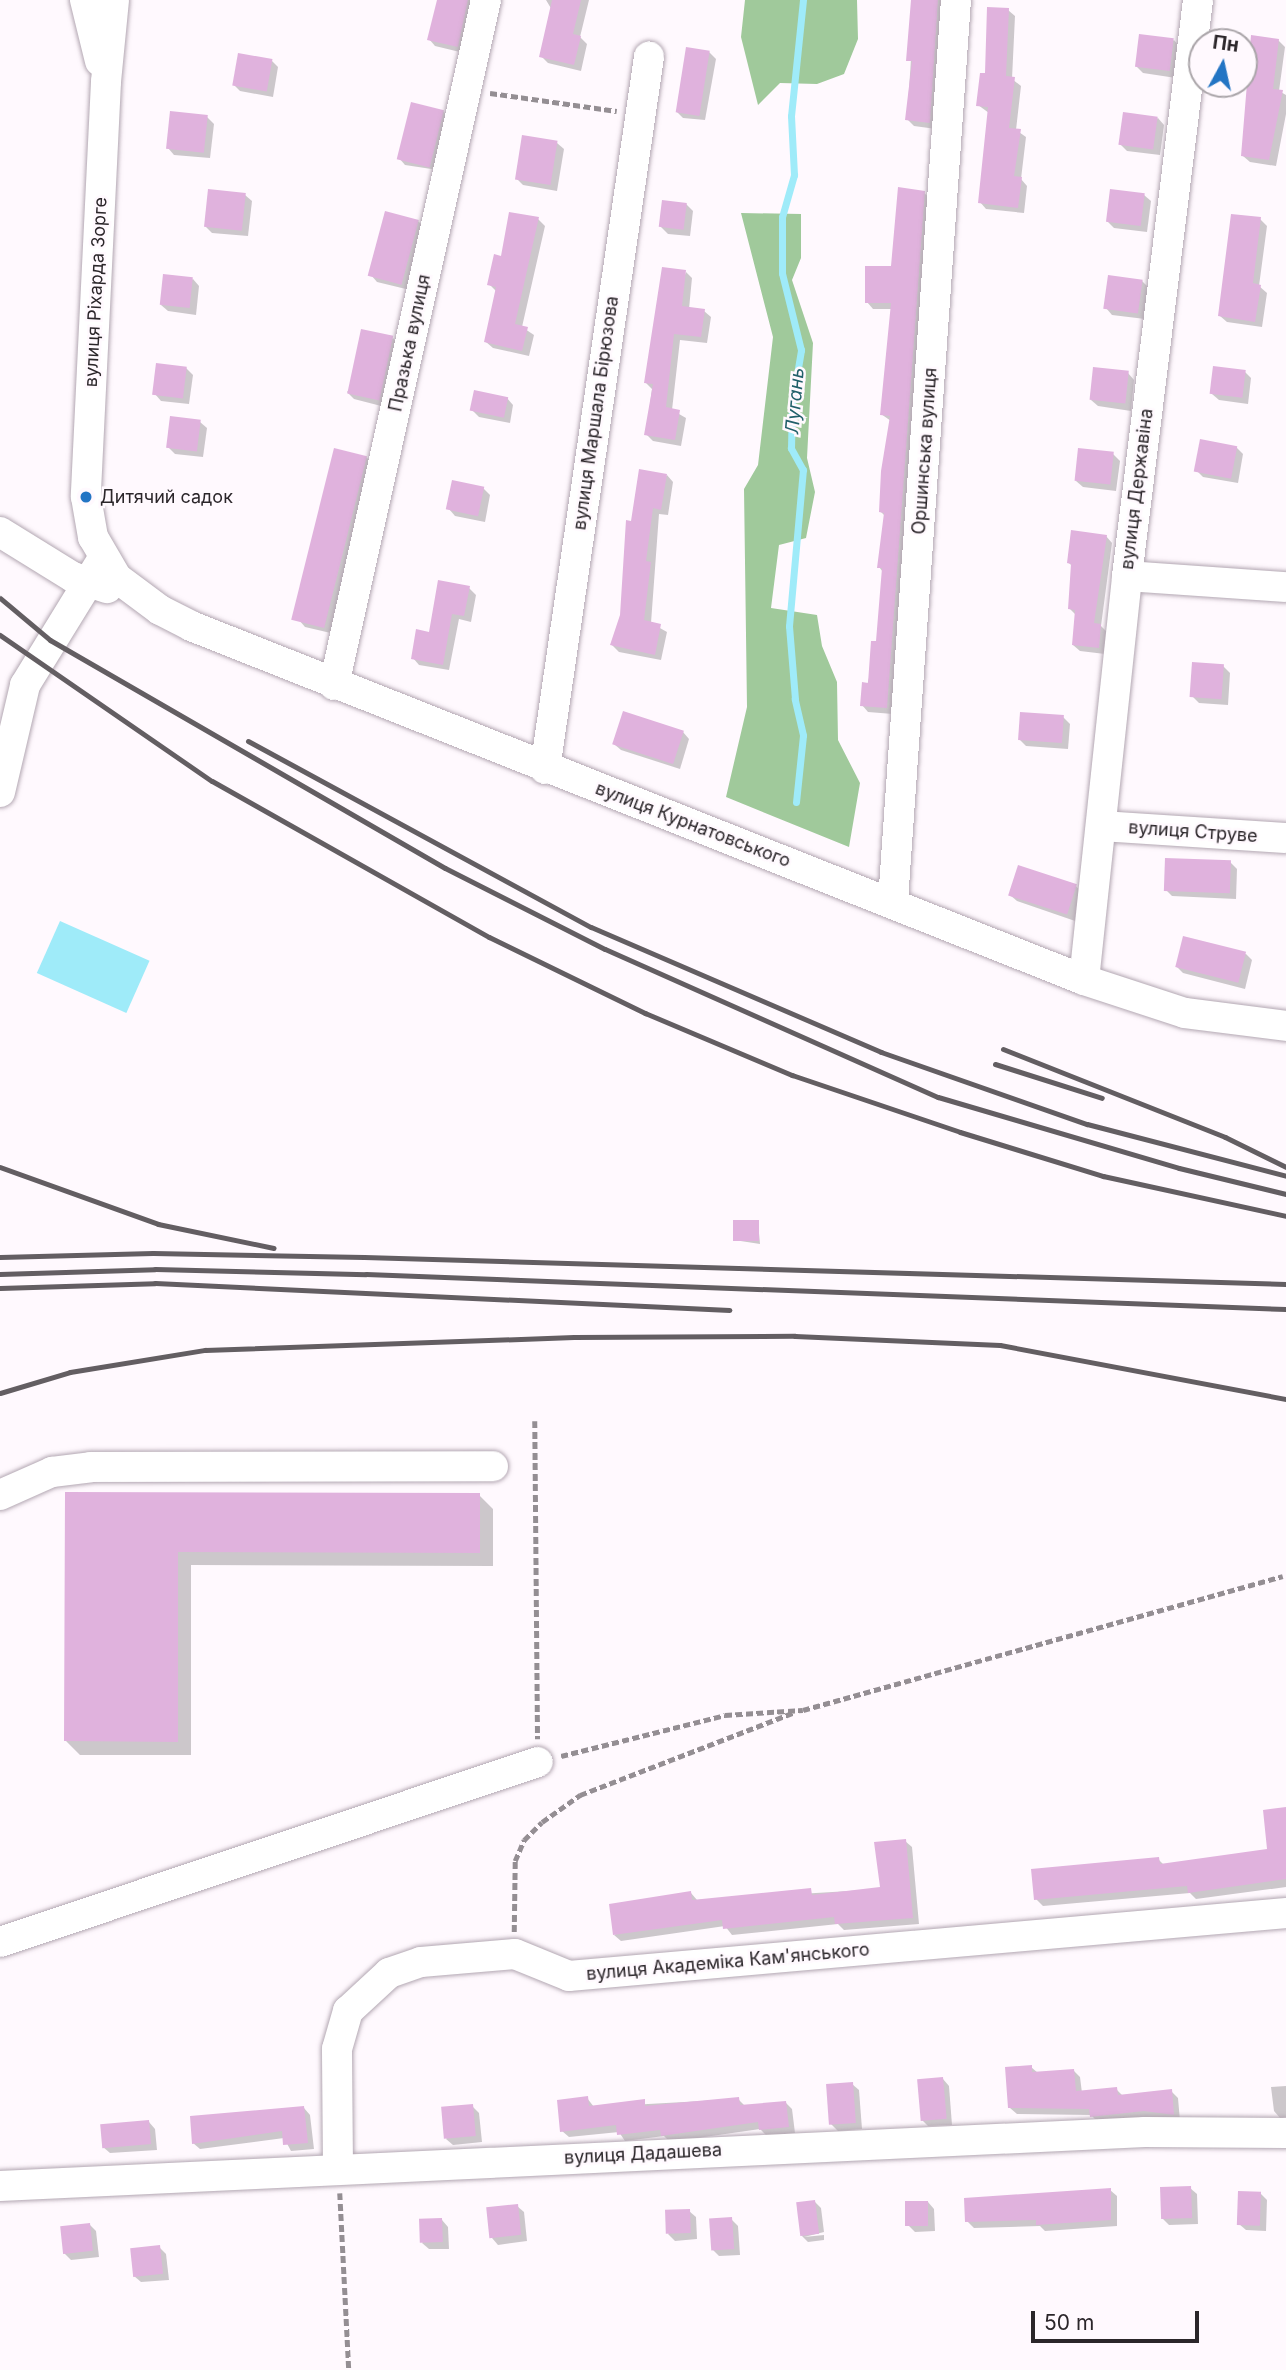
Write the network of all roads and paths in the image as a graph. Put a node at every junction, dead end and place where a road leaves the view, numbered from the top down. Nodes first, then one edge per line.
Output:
1 (85, 0) edge
2 (114, 0) edge
3 (486, 0) edge
4 (956, 0) edge
5 (1198, 0) edge
6 (649, 57) dead end
7 (106, 82) junction
8 (466, 90) junction
9 (638, 114) junction
10 (0, 532) edge
11 (119, 576) junction
12 (1127, 576) junction
13 (87, 584) junction
14 (1286, 587) edge
15 (334, 685) junction
16 (545, 769) junction
17 (0, 792) edge
18 (1101, 826) junction
19 (1286, 838) edge
20 (893, 901) junction
21 (1084, 980) junction
22 (1286, 1026) edge
23 (535, 1421) dead end
24 (493, 1466) dead end
25 (0, 1495) edge
26 (1283, 1576) dead end
27 (803, 1710) junction
28 (538, 1762) junction
29 (1286, 1913) edge
30 (0, 1942) edge
31 (515, 1954) junction
32 (1286, 2133) edge
33 (338, 2168) junction
34 (0, 2186) edge
35 (349, 2370) edge

1 - 7 street
2 - 7 street, вулиця Ріхарда Зорге
3 - 8 street, Празька вулиця
4 - 20 street, Оршинська вулиця
5 - 12 street, вулиця Державіна
6 - 9 street, вулиця Маршала Бірюзова
7 - 11 street, вулиця Ріхарда Зорге
8 - 9 path
8 - 15 street, Празька вулиця
9 - 16 street, вулиця Маршала Бірюзова
10 - 13 street
11 - 13 street
11 - 13 street, вулиця Курнатовського
11 - 15 street, вулиця Курнатовського
12 - 14 street
12 - 18 street, вулиця Державіна
13 - 17 street
15 - 16 street, вулиця Курнатовського
16 - 20 street, вулиця Курнатовського
18 - 19 street, вулиця Струве
18 - 21 street, вулиця Державіна
20 - 21 street, вулиця Курнатовського
21 - 22 street, вулиця Курнатовського
23 - 28 path
24 - 25 street
26 - 27 path
27 - 28 path
27 - 31 path
28 - 30 street
29 - 31 street, вулиця Академіка Кам'янського
31 - 33 street, вулиця Академіка Кам'янського
32 - 33 street, вулиця Дадашева
33 - 34 street, вулиця Дадашева
33 - 35 path

